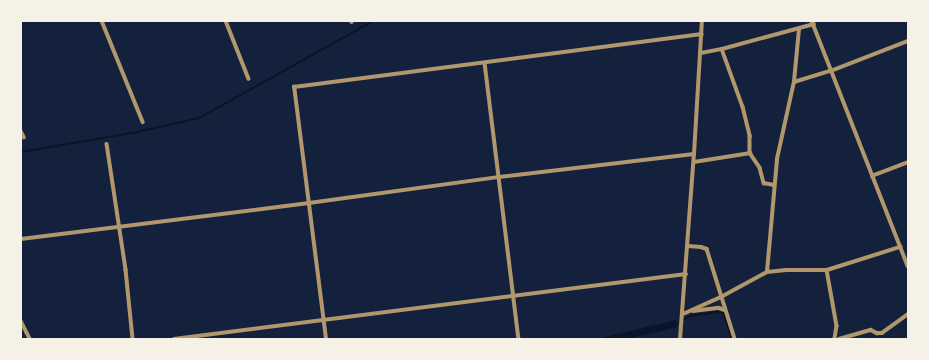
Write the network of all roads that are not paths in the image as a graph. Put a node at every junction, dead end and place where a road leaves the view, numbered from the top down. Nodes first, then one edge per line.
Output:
1 (102, 21) edge
2 (226, 21) edge
3 (702, 21) edge
4 (813, 22) edge
5 (799, 29) junction
6 (702, 34) junction
7 (908, 41) edge
8 (722, 49) junction
9 (701, 53) junction
10 (484, 63) junction
11 (831, 71) junction
12 (249, 79) dead end
13 (794, 82) junction
14 (143, 122) dead end
15 (21, 131) edge
16 (24, 137) dead end
17 (107, 144) dead end
18 (750, 153) junction
19 (694, 154) junction
20 (694, 162) junction
21 (908, 162) edge
22 (872, 176) junction
23 (499, 177) junction
24 (774, 185) junction
25 (309, 203) junction
26 (119, 227) junction
27 (21, 239) edge
28 (688, 246) junction
29 (900, 246) junction
30 (908, 266) edge
31 (827, 270) junction
32 (767, 272) junction
33 (686, 274) junction
34 (514, 296) junction
35 (721, 298) junction
36 (725, 310) junction
37 (688, 312) junction
38 (683, 314) junction
39 (908, 314) edge
40 (324, 320) junction
41 (21, 322) edge
42 (30, 339) edge
43 (133, 339) edge
44 (174, 339) edge
45 (326, 339) edge
46 (519, 339) edge
47 (680, 339) edge
48 (735, 339) edge
49 (835, 339) edge
50 (839, 339) edge

1 - 14 street
2 - 12 street
3 - 6 street
4 - 5 street
4 - 11 street
5 - 8 street
5 - 13 street
6 - 9 street
6 - 10 street
7 - 11 street
8 - 9 street
8 - 18 street
9 - 19 street
10 - 23 street
10 - 25 street
11 - 13 street
11 - 22 street
13 - 24 street
15 - 16 street
17 - 26 street
18 - 20 street
18 - 24 street
19 - 20 street
19 - 23 street
20 - 28 street
21 - 22 street
22 - 29 street
23 - 25 street
23 - 34 street
24 - 32 street
25 - 26 street
25 - 40 street
26 - 27 street
26 - 43 street
28 - 33 street
28 - 35 street
29 - 30 street
29 - 31 street
31 - 32 street
31 - 49 street
32 - 35 street
33 - 34 street
33 - 38 street
34 - 40 street
34 - 46 street
35 - 36 street
35 - 37 street
36 - 37 street
36 - 48 street
37 - 38 street
38 - 47 street
39 - 50 street
40 - 44 street
40 - 45 street
41 - 42 street

